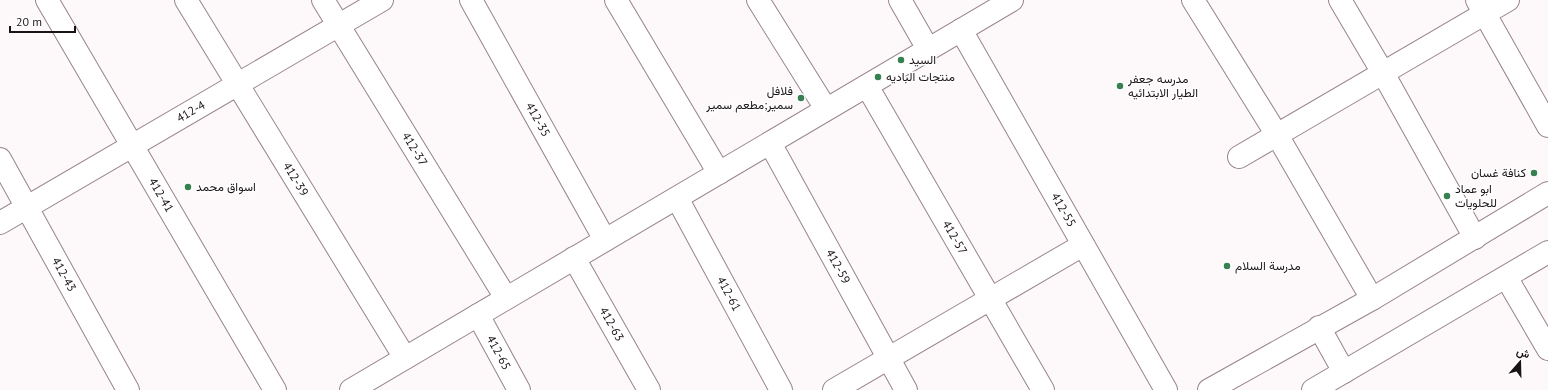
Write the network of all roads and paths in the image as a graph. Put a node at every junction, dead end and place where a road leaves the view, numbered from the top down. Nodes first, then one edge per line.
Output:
1 (47, 0) edge
2 (186, 0) edge
3 (323, 0) edge
4 (382, 0) edge
5 (471, 0) edge
6 (616, 0) edge
7 (758, 0) edge
8 (900, 0) edge
9 (1012, 0) edge
10 (1193, 0) edge
11 (1340, 0) edge
12 (1508, 0) edge
13 (1481, 7) edge
14 (338, 25) junction
15 (961, 30) junction
16 (928, 49) junction
17 (1383, 73) junction
18 (238, 84) junction
19 (866, 86) junction
20 (826, 109) junction
21 (1548, 126) edge
22 (1276, 135) junction
23 (770, 143) junction
24 (132, 146) junction
25 (1239, 157) dead end
26 (0, 159) edge
27 (719, 173) junction
28 (1548, 193) edge
29 (677, 198) junction
30 (27, 207) junction
31 (0, 223) edge
32 (1475, 238) junction
33 (605, 240) junction
34 (1084, 245) junction
35 (1548, 252) edge
36 (574, 258) junction
37 (1506, 277) junction
38 (506, 298) junction
39 (990, 299) junction
40 (1372, 299) junction
41 (478, 315) junction
42 (1319, 327) junction
43 (1548, 349) edge
44 (405, 358) junction
45 (889, 358) junction
46 (1344, 372) junction
47 (379, 383) edge
48 (128, 390) edge
49 (274, 390) edge
50 (350, 390) edge
51 (519, 390) edge
52 (649, 390) edge
53 (781, 390) edge
54 (834, 390) edge
55 (906, 390) edge
56 (1043, 390) edge
57 (1166, 390) edge
58 (1209, 390) edge
59 (1313, 390) edge

1 - 24 street, 412-41
2 - 18 street, 412-39
3 - 14 street, 412-37
4 - 14 street, 412-4
5 - 33 street, 412-35
6 - 27 street
7 - 20 street
8 - 16 street
9 - 15 street
10 - 22 street
11 - 17 street
12 - 13 street
13 - 17 street
13 - 21 street
14 - 18 street, 412-4
14 - 38 street, 412-37
15 - 16 street
15 - 34 street, 412-55
16 - 19 street
17 - 22 street
17 - 32 street
18 - 24 street, 412-4
18 - 44 street, 412-39
19 - 20 street
19 - 39 street, 412-57
20 - 23 street
22 - 25 street
22 - 40 street
23 - 27 street
23 - 45 street, 412-59
24 - 30 street, 412-4
24 - 49 street, 412-41
26 - 30 street, 412-43
27 - 29 street
28 - 32 street
29 - 33 street
29 - 53 street, 412-61
30 - 31 street, 412-4
30 - 48 street, 412-43
32 - 40 street
33 - 36 street
34 - 39 street
34 - 57 street, 412-55
35 - 37 street
36 - 38 street
36 - 52 street, 412-63
37 - 43 street
37 - 46 street
38 - 41 street
39 - 45 street
39 - 56 street, 412-57
40 - 42 street
41 - 44 street
41 - 51 street, 412-65
42 - 46 street
42 - 58 street
44 - 47 street
45 - 54 street
45 - 55 street, 412-59
46 - 59 street
47 - 50 street

